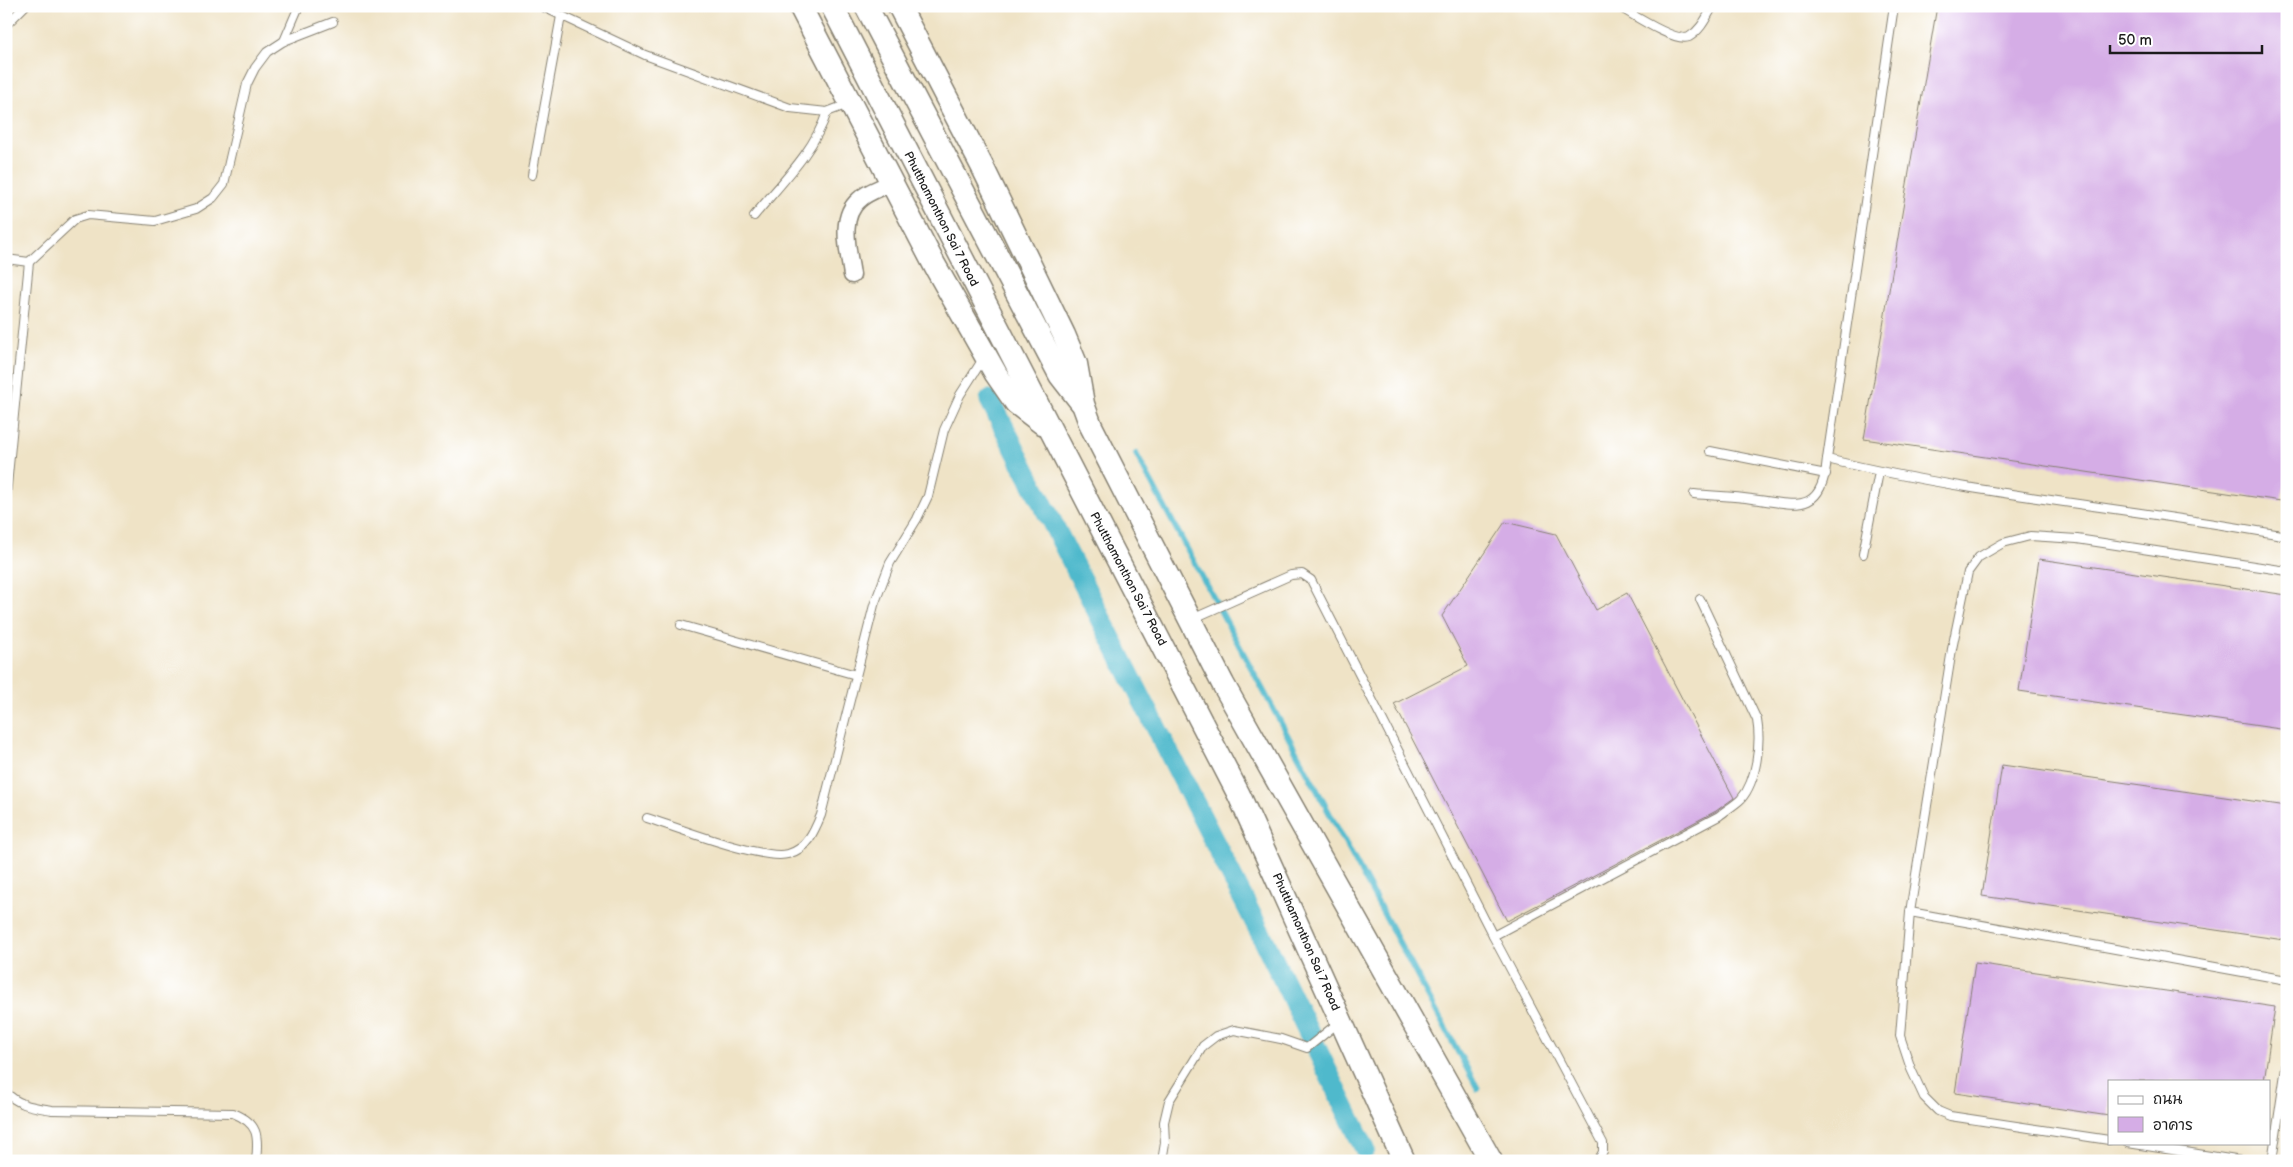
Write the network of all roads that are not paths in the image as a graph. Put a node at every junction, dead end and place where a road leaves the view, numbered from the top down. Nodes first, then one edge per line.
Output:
1 (25, 6) edge
2 (299, 6) edge
3 (541, 6) edge
4 (800, 6) edge
5 (832, 6) edge
6 (866, 6) edge
7 (899, 6) edge
8 (1618, 6) edge
9 (1713, 6) edge
10 (1894, 6) edge
11 (561, 16) junction
12 (333, 22) dead end
13 (6, 25) edge
14 (284, 41) junction
15 (850, 103) junction
16 (827, 112) junction
17 (532, 175) dead end
18 (890, 183) junction
19 (754, 216) dead end
20 (6, 259) edge
21 (29, 262) junction
22 (852, 275) dead end
23 (985, 355) junction
24 (1083, 404) junction
25 (1048, 429) junction
26 (1710, 451) dead end
27 (1827, 459) junction
28 (1879, 472) junction
29 (1826, 474) junction
30 (1694, 494) dead end
31 (6, 496) edge
32 (2287, 536) edge
33 (1863, 554) dead end
34 (2287, 571) edge
35 (1700, 599) dead end
36 (1191, 620) junction
37 (681, 625) dead end
38 (856, 676) junction
39 (647, 818) dead end
40 (1910, 912) junction
41 (1492, 936) junction
42 (2287, 980) edge
43 (1341, 1020) junction
44 (2287, 1060) edge
45 (6, 1092) edge
46 (2108, 1140) edge
47 (2134, 1144) edge
48 (256, 1161) edge
49 (1162, 1161) edge
50 (1404, 1161) edge
51 (1491, 1161) edge
52 (1598, 1161) edge
53 (2242, 1161) edge
54 (2272, 1161) edge

1 - 13 lane
2 - 14 lane
3 - 11 lane
4 - 15 main road
5 - 25 main road, Phutthamonthon Sai 7 Road
6 - 24 main road
7 - 24 main road
8 - 9 lane
10 - 27 lane
11 - 16 lane
11 - 17 lane
12 - 14 lane
14 - 21 lane
15 - 16 lane
15 - 18 main road
16 - 19 lane
18 - 22 street
18 - 23 main road
20 - 21 lane
21 - 31 lane
23 - 25 main road
23 - 38 lane
24 - 36 main road
25 - 43 main road, Phutthamonthon Sai 7 Road
26 - 29 lane
27 - 28 lane
27 - 29 lane
28 - 32 lane
28 - 33 lane
29 - 30 lane
34 - 40 lane
35 - 41 lane
36 - 41 lane
36 - 51 main road
37 - 38 lane
38 - 39 lane
40 - 42 lane
40 - 46 lane
41 - 52 lane
43 - 49 lane
43 - 50 main road, Phutthamonthon Sai 7 Road
44 - 54 lane
45 - 48 lane
47 - 53 lane

